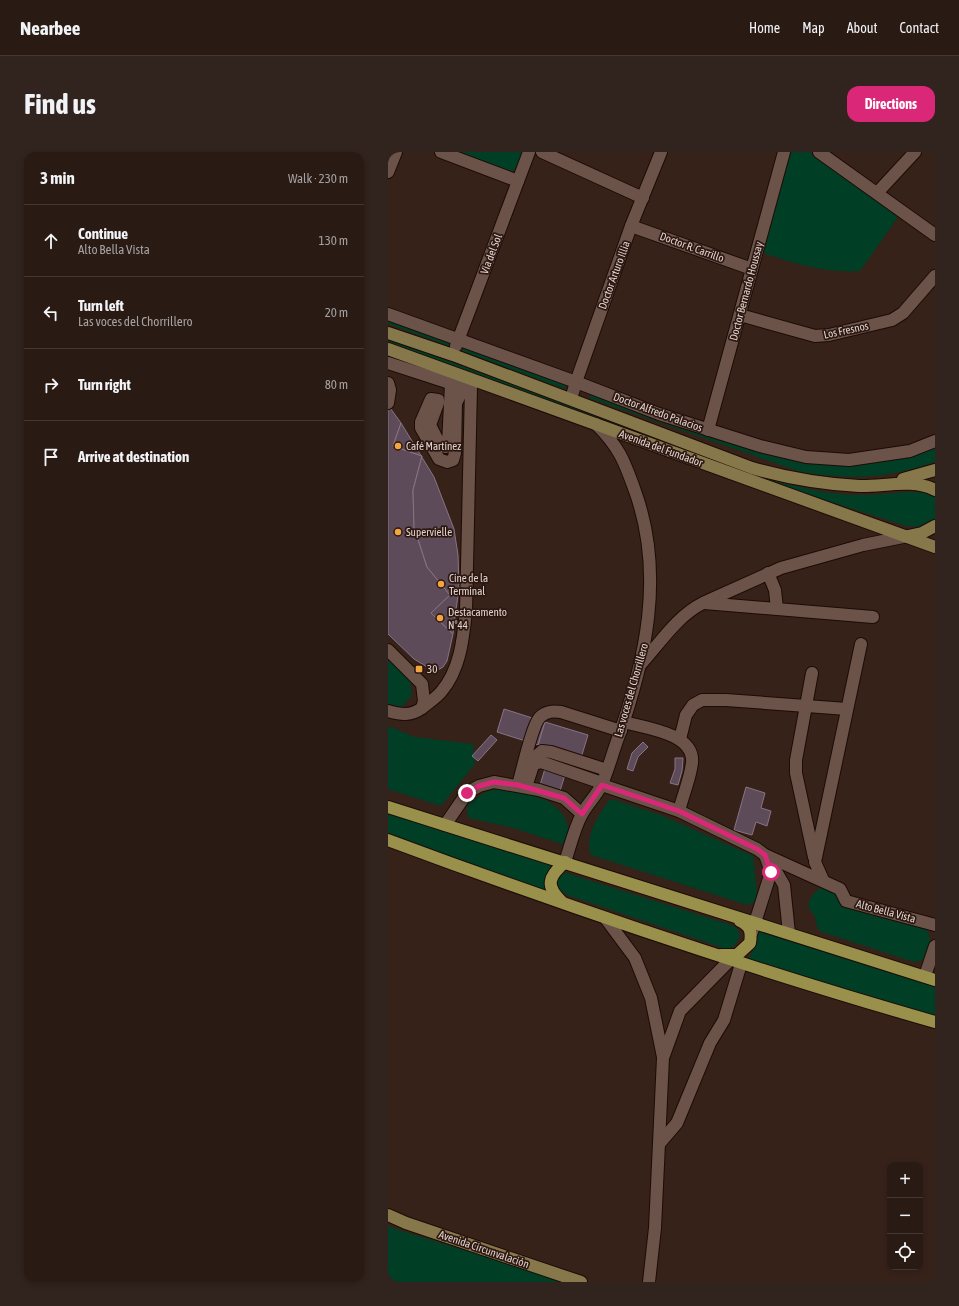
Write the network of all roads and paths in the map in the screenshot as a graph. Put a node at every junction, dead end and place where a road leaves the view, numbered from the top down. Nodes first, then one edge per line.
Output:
1 (396, 152) edge
2 (441, 152) edge
3 (529, 152) edge
4 (542, 152) edge
5 (661, 152) edge
6 (784, 152) edge
7 (819, 152) edge
8 (915, 152) edge
9 (388, 172) edge
10 (518, 181) junction
11 (877, 194) junction
12 (643, 198) junction
13 (631, 226) junction
14 (935, 235) edge
15 (752, 269) junction
16 (935, 276) edge
17 (388, 314) edge
18 (740, 315) junction
19 (388, 333) edge
20 (458, 340) junction
21 (388, 348) edge
22 (453, 355) junction
23 (388, 363) edge
24 (576, 382) junction
25 (388, 383) edge
26 (451, 384) junction
27 (468, 387) junction
28 (500, 389) junction
29 (571, 399) junction
30 (388, 403) edge
31 (596, 424) junction
32 (708, 430) junction
33 (935, 441) edge
34 (935, 470) edge
35 (860, 486) junction
36 (935, 490) edge
37 (935, 526) edge
38 (908, 536) junction
39 (935, 547) edge
40 (768, 573) junction
41 (702, 603) junction
42 (777, 609) junction
43 (873, 617) dead end
44 (861, 644) dead end
45 (388, 650) edge
46 (640, 665) junction
47 (812, 673) dead end
48 (806, 706) junction
49 (422, 708) junction
50 (847, 709) junction
51 (388, 711) edge
52 (622, 726) junction
53 (680, 739) junction
54 (604, 779) junction
55 (522, 786) junction
56 (388, 806) edge
57 (679, 811) junction
58 (582, 814) junction
59 (445, 825) junction
60 (388, 840) edge
61 (388, 843) edge
62 (765, 855) junction
63 (439, 859) junction
64 (565, 862) junction
65 (815, 862) junction
66 (823, 880) junction
67 (565, 904) junction
68 (724, 913) junction
69 (606, 919) junction
70 (755, 922) junction
71 (935, 925) edge
72 (788, 933) junction
73 (751, 936) junction
74 (935, 946) edge
75 (701, 951) junction
76 (735, 962) junction
77 (930, 978) edge
78 (935, 1022) edge
79 (663, 1058) junction
80 (658, 1144) junction
81 (388, 1215) edge
82 (581, 1282) edge
83 (649, 1282) edge

1 - 9 street
2 - 10 street
3 - 10 street, Via del Sol
4 - 12 street
5 - 12 street, Doctor Arturo Illia
6 - 15 street, Doctor Bernardo Houssay
7 - 11 street
8 - 11 street
10 - 20 street, Via del Sol
11 - 14 street
12 - 13 street, Doctor Arturo Illia
13 - 15 street, Doctor R. Carrillo
13 - 24 street, Doctor Arturo Illia
15 - 18 street, Doctor Bernardo Houssay
16 - 18 street, Los Fresnos
17 - 20 street, Doctor Alfredo Palacios
18 - 32 street, Doctor Bernardo Houssay
19 - 22 main road, Avenida del Fundador
20 - 22 street, Via del Sol
20 - 24 street, Doctor Alfredo Palacios
21 - 28 main road, Avenida del Fundador
22 - 29 main road, Avenida del Fundador
23 - 26 street
24 - 29 street, Doctor Arturo Illia
24 - 32 street, Doctor Alfredo Palacios
25 - 30 street
26 - 27 street
26 - 27 street
27 - 28 street
27 - 49 street
28 - 31 main road, Avenida del Fundador
29 - 35 main road, Avenida del Fundador
31 - 38 main road, Avenida del Fundador
31 - 46 street, Las voces del Chorrillero
32 - 33 street, Doctor Alfredo Palacios
34 - 35 main road
35 - 36 main road
37 - 38 main road
38 - 39 main road, Avenida del Fundador
38 - 40 street
40 - 41 street
40 - 42 street
41 - 42 street
41 - 46 street
42 - 43 street
44 - 50 street
45 - 49 street
46 - 52 street, Las voces del Chorrillero
47 - 48 street
48 - 50 street
48 - 53 street
48 - 65 street
49 - 51 street
50 - 65 street
52 - 53 street
52 - 54 street, Las voces del Chorrillero
52 - 55 street
53 - 57 street
54 - 55 street, Alto Bella Vista
54 - 57 street, Alto Bella Vista
54 - 58 street, Las voces del Chorrillero
55 - 58 street
55 - 59 street
56 - 59 highway
57 - 62 street, Alto Bella Vista
58 - 64 street, Las voces del Chorrillero
59 - 64 highway
60 - 63 highway
61 - 63 highway
62 - 66 street, Alto Bella Vista
62 - 70 street
62 - 72 street
63 - 67 highway
64 - 67 highway
64 - 68 highway
65 - 66 street
66 - 71 street, Alto Bella Vista
67 - 69 highway
68 - 70 highway
68 - 73 highway
69 - 75 highway
69 - 79 street
70 - 72 highway
70 - 73 street
72 - 77 highway
73 - 75 highway
74 - 77 street
75 - 76 highway
76 - 78 highway
76 - 79 street
76 - 80 street
79 - 80 street
80 - 83 street
81 - 82 main road, Avenida Circunvalación

